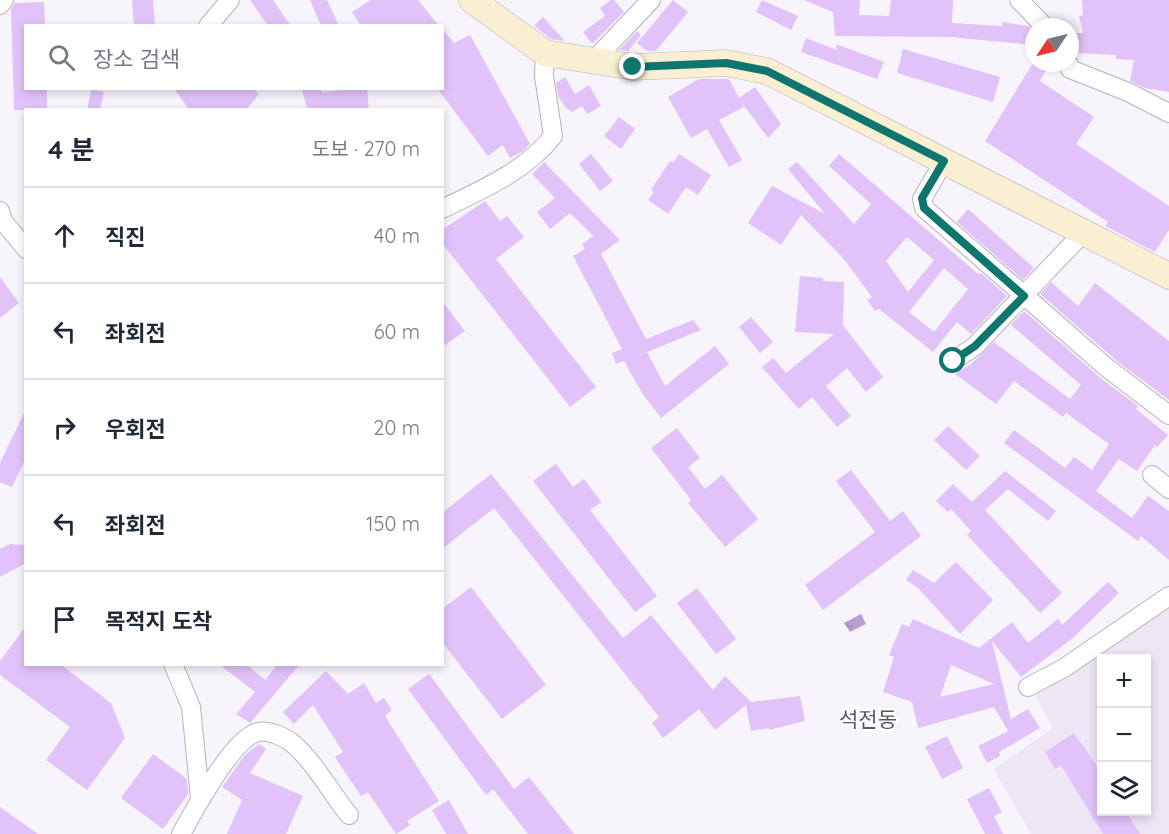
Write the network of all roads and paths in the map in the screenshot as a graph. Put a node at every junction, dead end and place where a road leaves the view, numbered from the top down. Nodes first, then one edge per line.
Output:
1 (4, 0) edge
2 (230, 0) edge
3 (472, 0) edge
4 (651, 0) edge
5 (1019, 0) edge
6 (0, 5) edge
7 (1036, 18) edge
8 (211, 24) edge
9 (545, 53) junction
10 (593, 61) junction
11 (1078, 72) edge
12 (1169, 113) edge
13 (944, 161) junction
14 (444, 208) edge
15 (0, 211) edge
16 (1084, 232) junction
17 (24, 247) edge
18 (1169, 276) edge
19 (1024, 296) junction
20 (953, 361) dead end
21 (1169, 415) edge
22 (1152, 475) dead end
23 (1169, 489) edge
24 (1169, 596) edge
25 (174, 666) edge
26 (1028, 687) dead end
27 (200, 797) junction
28 (349, 815) dead end
29 (181, 834) edge

1 - 6 street
2 - 8 street
3 - 9 street
4 - 10 street
5 - 7 street
9 - 10 street
9 - 14 street
10 - 13 street
11 - 12 street
13 - 16 street
13 - 19 street
15 - 17 street
16 - 18 street
16 - 19 street
19 - 20 street
19 - 21 street
22 - 23 street
24 - 26 street
25 - 27 street
27 - 28 street
27 - 29 street

